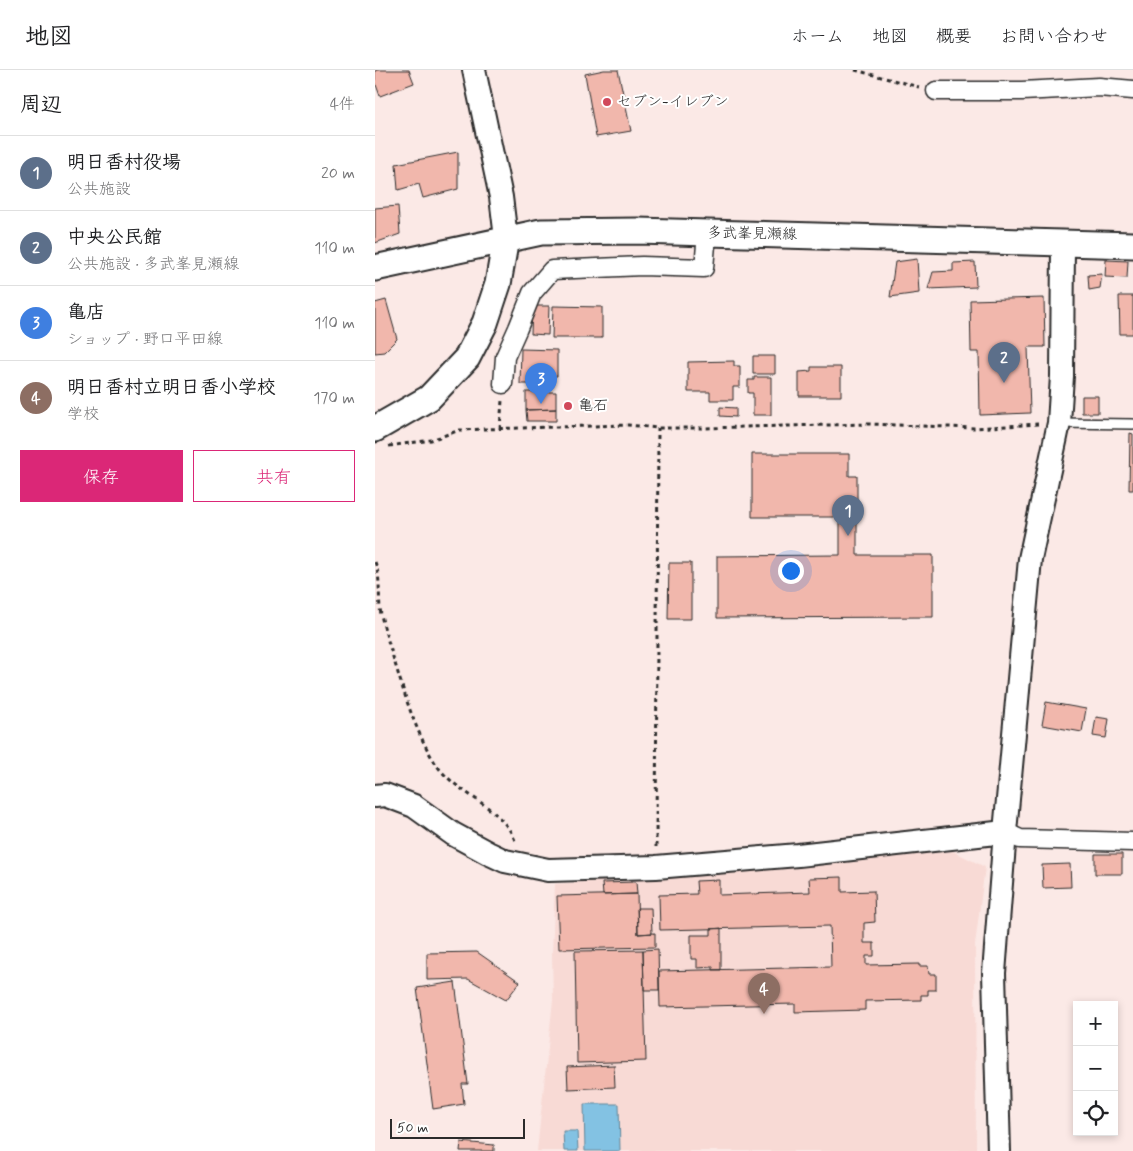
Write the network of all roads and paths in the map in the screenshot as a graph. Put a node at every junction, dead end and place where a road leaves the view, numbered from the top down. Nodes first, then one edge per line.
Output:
1 (474, 70) edge
2 (855, 70) edge
3 (1133, 90) edge
4 (936, 91) joint
5 (707, 233) junction
6 (506, 238) junction
7 (1063, 244) junction
8 (1133, 245) edge
9 (375, 268) edge
10 (503, 384) joint
11 (1059, 423) junction
12 (1133, 424) edge
13 (658, 428) junction
14 (500, 429) junction
15 (380, 438) edge
16 (375, 562) edge
17 (375, 796) edge
18 (1005, 832) junction
19 (1133, 842) edge
20 (524, 866) junction
21 (656, 867) junction
22 (999, 1151) edge

1 - 6 street
2 - 4 path
3 - 4 street
5 - 6 main road, 多武峯見瀬線
5 - 7 main road, 多武峯見瀬線
5 - 10 street
6 - 9 main road, 多武峯見瀬線
6 - 15 main road
7 - 8 main road, 多武峯見瀬線
7 - 11 street
10 - 14 path
11 - 12 lane
11 - 13 path
11 - 18 street
13 - 14 path
13 - 21 path
14 - 15 path
16 - 20 path
17 - 20 street
18 - 19 street
18 - 21 street
18 - 22 street
20 - 21 street

